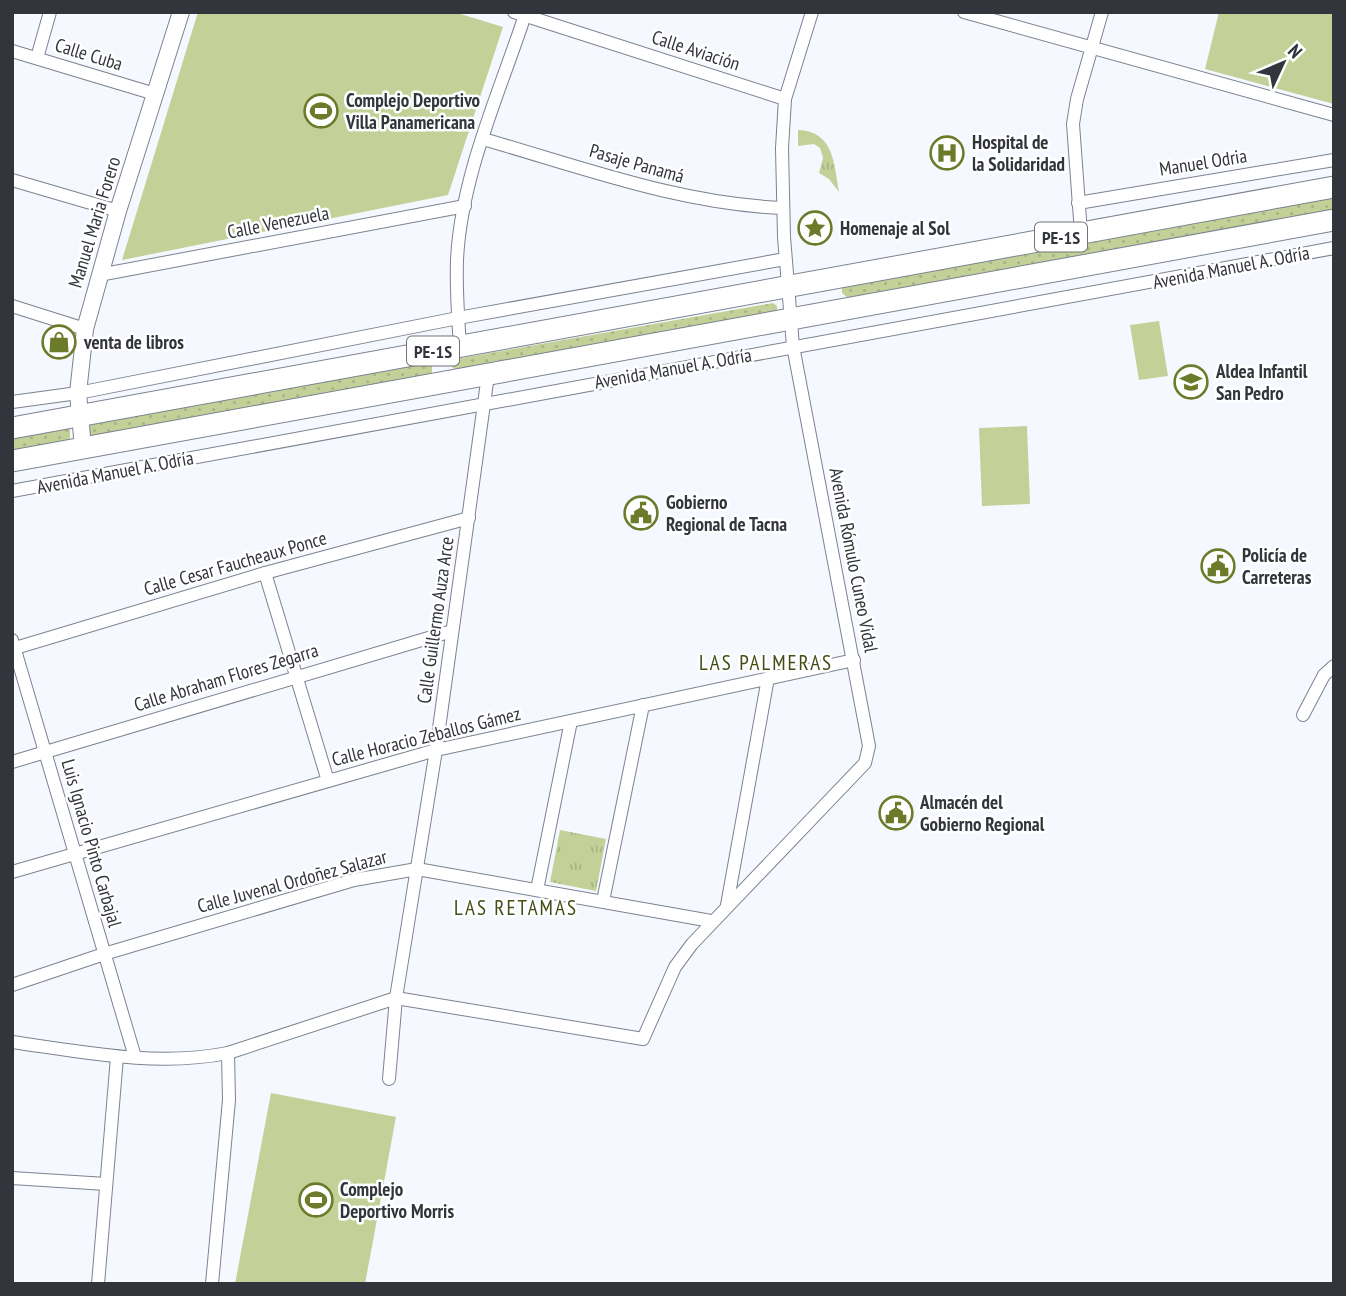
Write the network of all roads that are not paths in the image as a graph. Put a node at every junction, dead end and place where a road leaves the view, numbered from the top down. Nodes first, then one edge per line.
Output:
1 (50, 12) edge
2 (181, 12) edge
3 (812, 12) edge
4 (964, 12) edge
5 (1102, 12) edge
6 (521, 13) edge
7 (1091, 47) junction
8 (12, 51) edge
9 (37, 58) junction
10 (155, 94) junction
11 (785, 99) junction
12 (1334, 115) edge
13 (483, 139) junction
14 (1334, 160) edge
15 (12, 180) edge
16 (1334, 187) edge
17 (1079, 203) junction
18 (465, 206) junction
19 (783, 208) junction
20 (118, 211) junction
21 (1334, 220) edge
22 (1081, 233) junction
23 (1334, 248) edge
24 (785, 259) junction
25 (99, 275) junction
26 (788, 287) junction
27 (12, 306) edge
28 (458, 318) junction
29 (790, 318) junction
30 (85, 329) junction
31 (793, 346) junction
32 (449, 348) junction
33 (488, 374) junction
34 (444, 382) junction
35 (78, 393) junction
36 (12, 402) edge
37 (485, 402) junction
38 (79, 416) junction
39 (12, 428) edge
40 (83, 449) junction
41 (12, 461) edge
42 (12, 491) edge
43 (469, 518) junction
44 (265, 573) junction
45 (452, 631) junction
46 (13, 646) edge
47 (854, 660) junction
48 (1334, 666) edge
49 (298, 675) junction
50 (768, 678) junction
51 (643, 705) junction
52 (1303, 715) dead end
53 (571, 721) junction
54 (436, 750) junction
55 (45, 752) junction
56 (12, 762) edge
57 (328, 780) junction
58 (75, 854) junction
59 (417, 869) junction
60 (12, 872) edge
61 (537, 890) junction
62 (603, 901) junction
63 (727, 905) junction
64 (711, 921) junction
65 (104, 954) junction
66 (12, 985) edge
67 (396, 998) junction
68 (12, 1042) edge
69 (228, 1053) junction
70 (117, 1056) junction
71 (135, 1057) junction
72 (389, 1079) dead end
73 (12, 1178) edge
74 (106, 1184) junction
75 (98, 1284) edge
76 (212, 1284) edge

1 - 9 street
2 - 10 street, Manuel Maria Forero
3 - 11 street, Avenida Rómulo Cuneo Vidal
4 - 7 street
5 - 7 street
6 - 11 street, Calle Aviación
6 - 13 street
7 - 12 street
7 - 17 street
8 - 9 street, Calle Cuba
9 - 10 street, Calle Cuba
10 - 20 street, Manuel Maria Forero
11 - 19 street, Avenida Rómulo Cuneo Vidal
13 - 18 street
13 - 19 street, Pasaje Panamá
14 - 17 street, Manuel Odria
15 - 20 street
16 - 22 highway, PE-1S
17 - 22 street
18 - 25 street, Calle Venezuela
18 - 28 street
19 - 24 street, Avenida Rómulo Cuneo Vidal
20 - 25 street, Manuel Maria Forero
21 - 29 highway, Avenida Manuel A. Odría / PE-1S
22 - 26 highway, PE-1S
23 - 31 street, Avenida Manuel A. Odría
24 - 26 street, Avenida Rómulo Cuneo Vidal
24 - 28 street
25 - 30 street, Manuel Maria Forero
26 - 29 street, Avenida Rómulo Cuneo Vidal
26 - 32 highway, PE-1S
27 - 30 street
28 - 32 street
28 - 35 street
29 - 31 street, Avenida Rómulo Cuneo Vidal
29 - 33 highway, Avenida Manuel A. Odría / PE-1S
30 - 35 street, Manuel Maria Forero
31 - 37 street, Avenida Manuel A. Odría
31 - 47 street, Avenida Rómulo Cuneo Vidal
32 - 34 highway
32 - 38 highway, PE-1S
33 - 34 highway, Avenida Manuel A. Odría / PE-1S
33 - 37 street, Calle Guillermo Auza Arce
34 - 40 highway, Avenida Manuel A. Odría / PE-1S
35 - 36 street
35 - 38 street, Manuel Maria Forero
37 - 42 street, Avenida Manuel A. Odría
37 - 43 street, Calle Guillermo Auza Arce
38 - 39 highway, PE-1S
38 - 40 street, Manuel Maria Forero
40 - 41 highway, Avenida Manuel A. Odría / PE-1S
43 - 44 street, Calle Cesar Faucheaux Ponce
43 - 45 street, Calle Guillermo Auza Arce
44 - 46 street, Calle Cesar Faucheaux Ponce
44 - 49 street
45 - 49 street, Calle Abraham Flores Zegarra
45 - 54 street, Calle Guillermo Auza Arce
46 - 55 street, Luis Ignacio Pinto Carbajal
47 - 50 street, Calle Horacio Zeballos Gámez
47 - 63 street, Avenida Rómulo Cuneo Vidal
48 - 52 street
49 - 55 street, Calle Abraham Flores Zegarra
49 - 57 street
50 - 51 street, Calle Horacio Zeballos Gámez
50 - 63 street
51 - 53 street, Calle Horacio Zeballos Gámez
51 - 62 street
53 - 54 street, Calle Horacio Zeballos Gámez
53 - 61 street
54 - 57 street, Calle Horacio Zeballos Gámez
54 - 59 street, Calle Guillermo Auza Arce
55 - 56 street, Calle Abraham Flores Zegarra
55 - 58 street, Luis Ignacio Pinto Carbajal
57 - 58 street, Calle Horacio Zeballos Gámez
58 - 60 street, Calle Horacio Zeballos Gámez
58 - 65 street, Luis Ignacio Pinto Carbajal
59 - 61 street, Calle Juvenal Ordoñez Salazar
59 - 65 street, Calle Juvenal Ordoñez Salazar
59 - 67 street, Calle Guillermo Auza Arce
61 - 62 street, Calle Juvenal Ordoñez Salazar
62 - 64 street, Calle Juvenal Ordoñez Salazar
63 - 64 street, Avenida Rómulo Cuneo Vidal
64 - 67 street, Avenida Rómulo Cuneo Vidal
65 - 66 street, Calle Juvenal Ordoñez Salazar
65 - 71 street, Luis Ignacio Pinto Carbajal
67 - 69 street
67 - 72 street, Calle Guillermo Auza Arce
68 - 70 street
69 - 71 street
69 - 76 street
70 - 71 street
70 - 74 street
73 - 74 street
74 - 75 street

